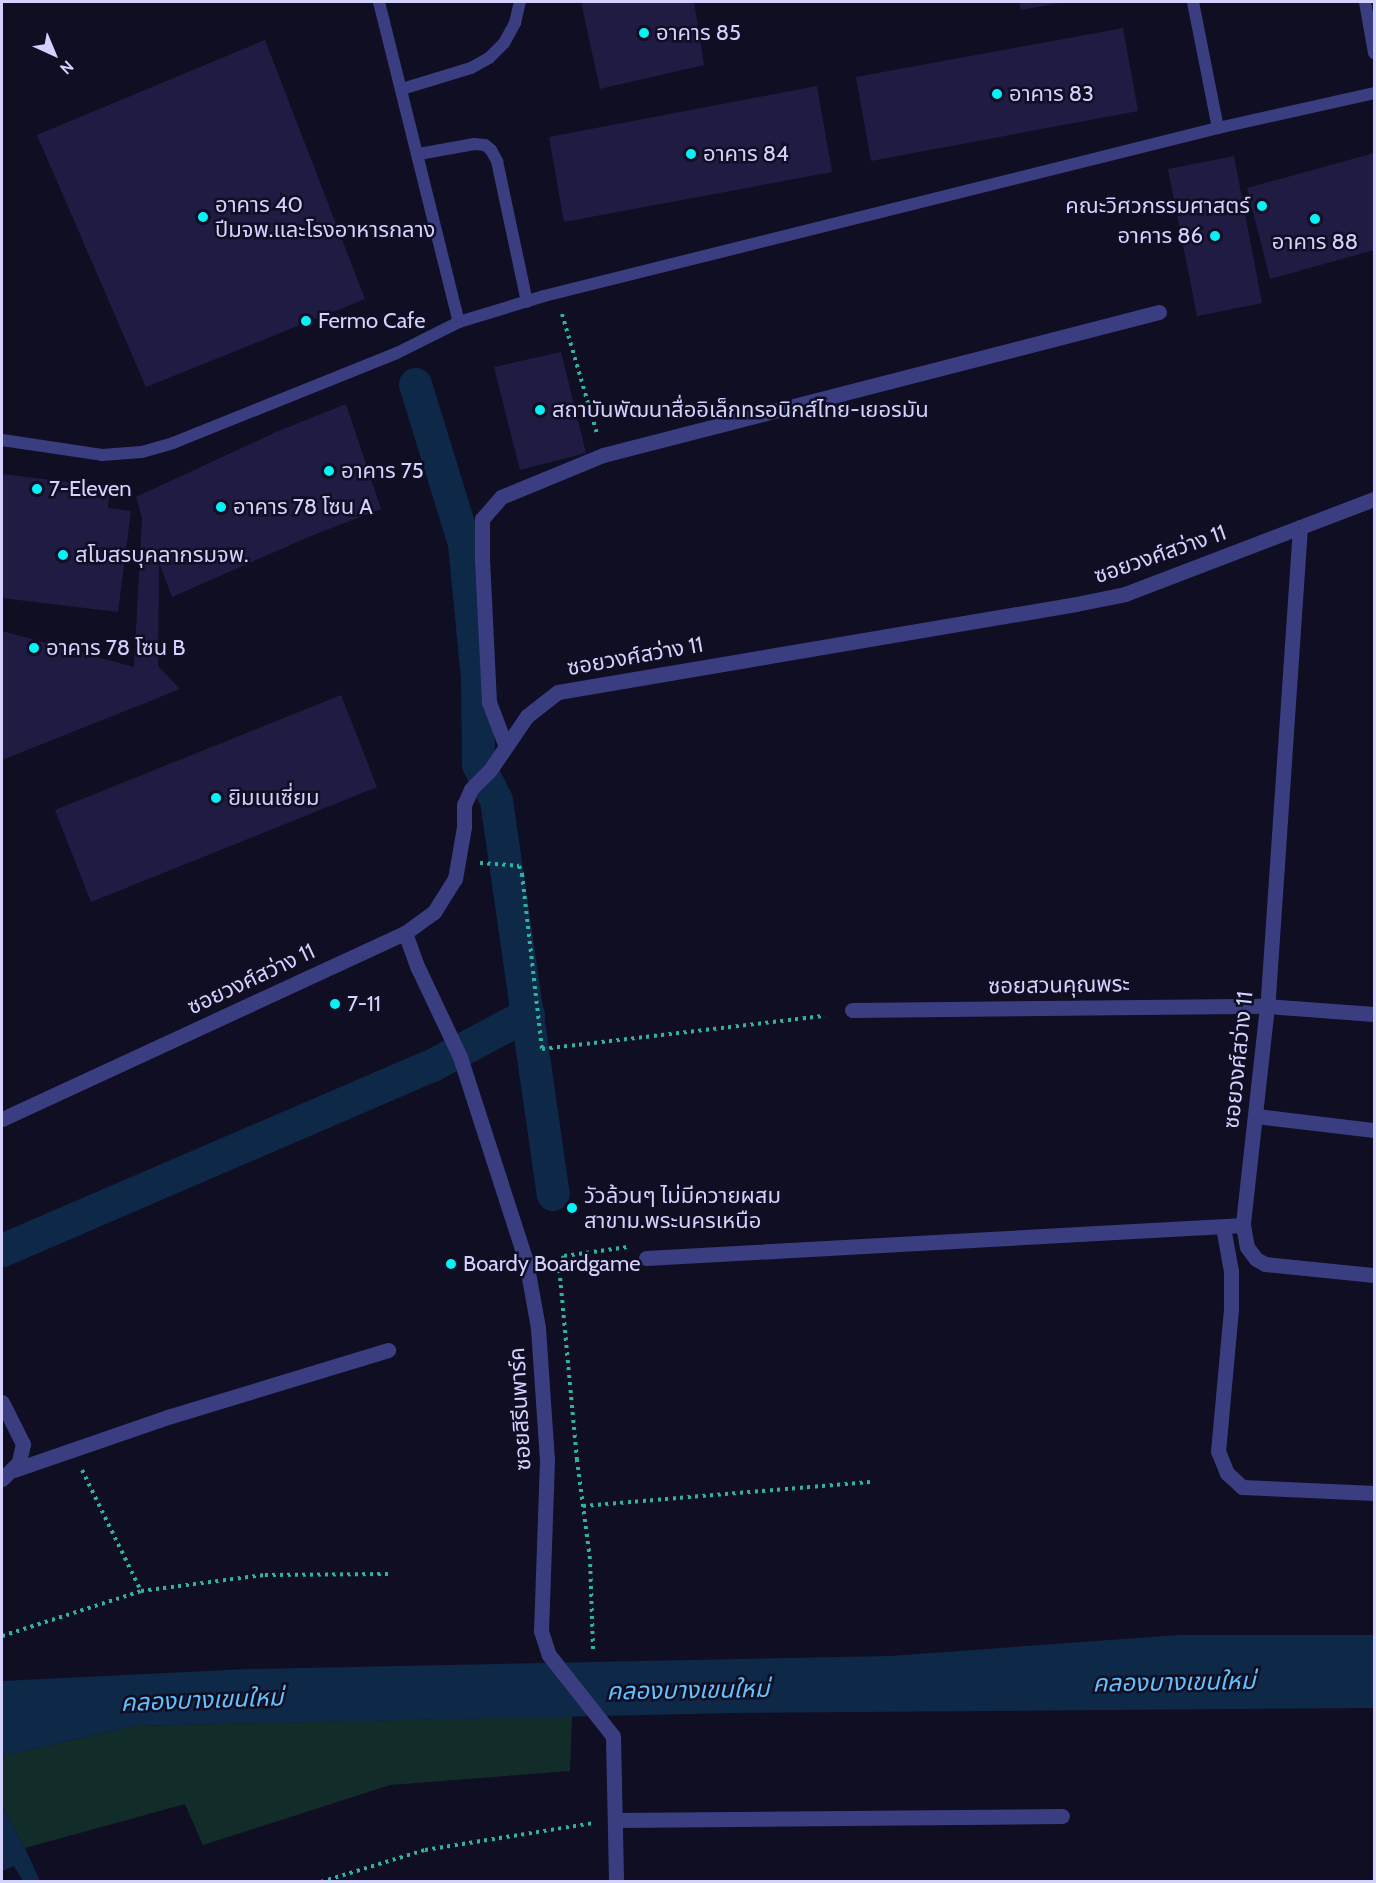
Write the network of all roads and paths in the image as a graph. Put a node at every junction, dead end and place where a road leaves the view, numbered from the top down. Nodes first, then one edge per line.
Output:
1 (379, 2) edge
2 (520, 2) edge
3 (1193, 2) edge
4 (1365, 2) edge
5 (1374, 53) edge
6 (402, 89) junction
7 (1374, 93) edge
8 (1218, 128) junction
9 (419, 154) junction
10 (556, 293) junction
11 (527, 302) junction
12 (1159, 312) dead end
13 (459, 322) junction
14 (2, 440) edge
15 (603, 455) junction
16 (1374, 499) edge
17 (1300, 527) junction
18 (506, 744) junction
19 (490, 864) dead end
20 (405, 933) junction
21 (1267, 1006) junction
22 (852, 1010) dead end
23 (1374, 1014) edge
24 (825, 1016) dead end
25 (1256, 1116) junction
26 (2, 1119) edge
27 (1374, 1130) edge
28 (1243, 1226) junction
29 (1222, 1227) junction
30 (646, 1258) dead end
31 (662, 1258) junction
32 (1374, 1275) edge
33 (388, 1350) dead end
34 (2, 1402) edge
35 (73, 1451) junction
36 (8, 1475) edge
37 (870, 1482) dead end
38 (1374, 1493) edge
39 (583, 1506) junction
40 (388, 1574) dead end
41 (141, 1591) junction
42 (2, 1636) edge
43 (593, 1649) dead end
44 (1062, 1816) dead end
45 (615, 1820) junction
46 (321, 1881) edge
47 (616, 1881) edge

1 - 6 lane
2 - 6 lane
3 - 8 lane
4 - 5 lane
6 - 9 lane
7 - 8 lane
8 - 10 lane
9 - 11 lane
9 - 13 lane
10 - 11 lane
10 - 15 path
11 - 13 lane
12 - 15 street
13 - 14 lane
15 - 18 street
16 - 17 street, ซอยวงศ์สว่าง 11
17 - 18 street, ซอยวงศ์สว่าง 11
17 - 21 street, ซอยวงศ์สว่าง 11
18 - 20 street, ซอยวงศ์สว่าง 11
19 - 24 path
20 - 26 street, ซอยวงศ์สว่าง 11
20 - 45 street, ซอยสิรีนพาร์ค
21 - 22 street, ซอยสวนคุณพระ
21 - 23 street, ซอยสวนคุณพระ
21 - 25 street, ซอยวงศ์สว่าง 11
25 - 27 street
25 - 28 street, ซอยวงศ์สว่าง 11
28 - 29 street
28 - 32 street, ซอยวงศ์สว่าง 11
29 - 31 street
29 - 38 street
30 - 31 street
31 - 39 path
33 - 35 street
34 - 36 street
35 - 36 street
35 - 41 path
37 - 39 path
39 - 43 path
40 - 41 path
41 - 42 path
44 - 45 street
45 - 46 path
45 - 47 street, ซอยสิรีนพาร์ค

